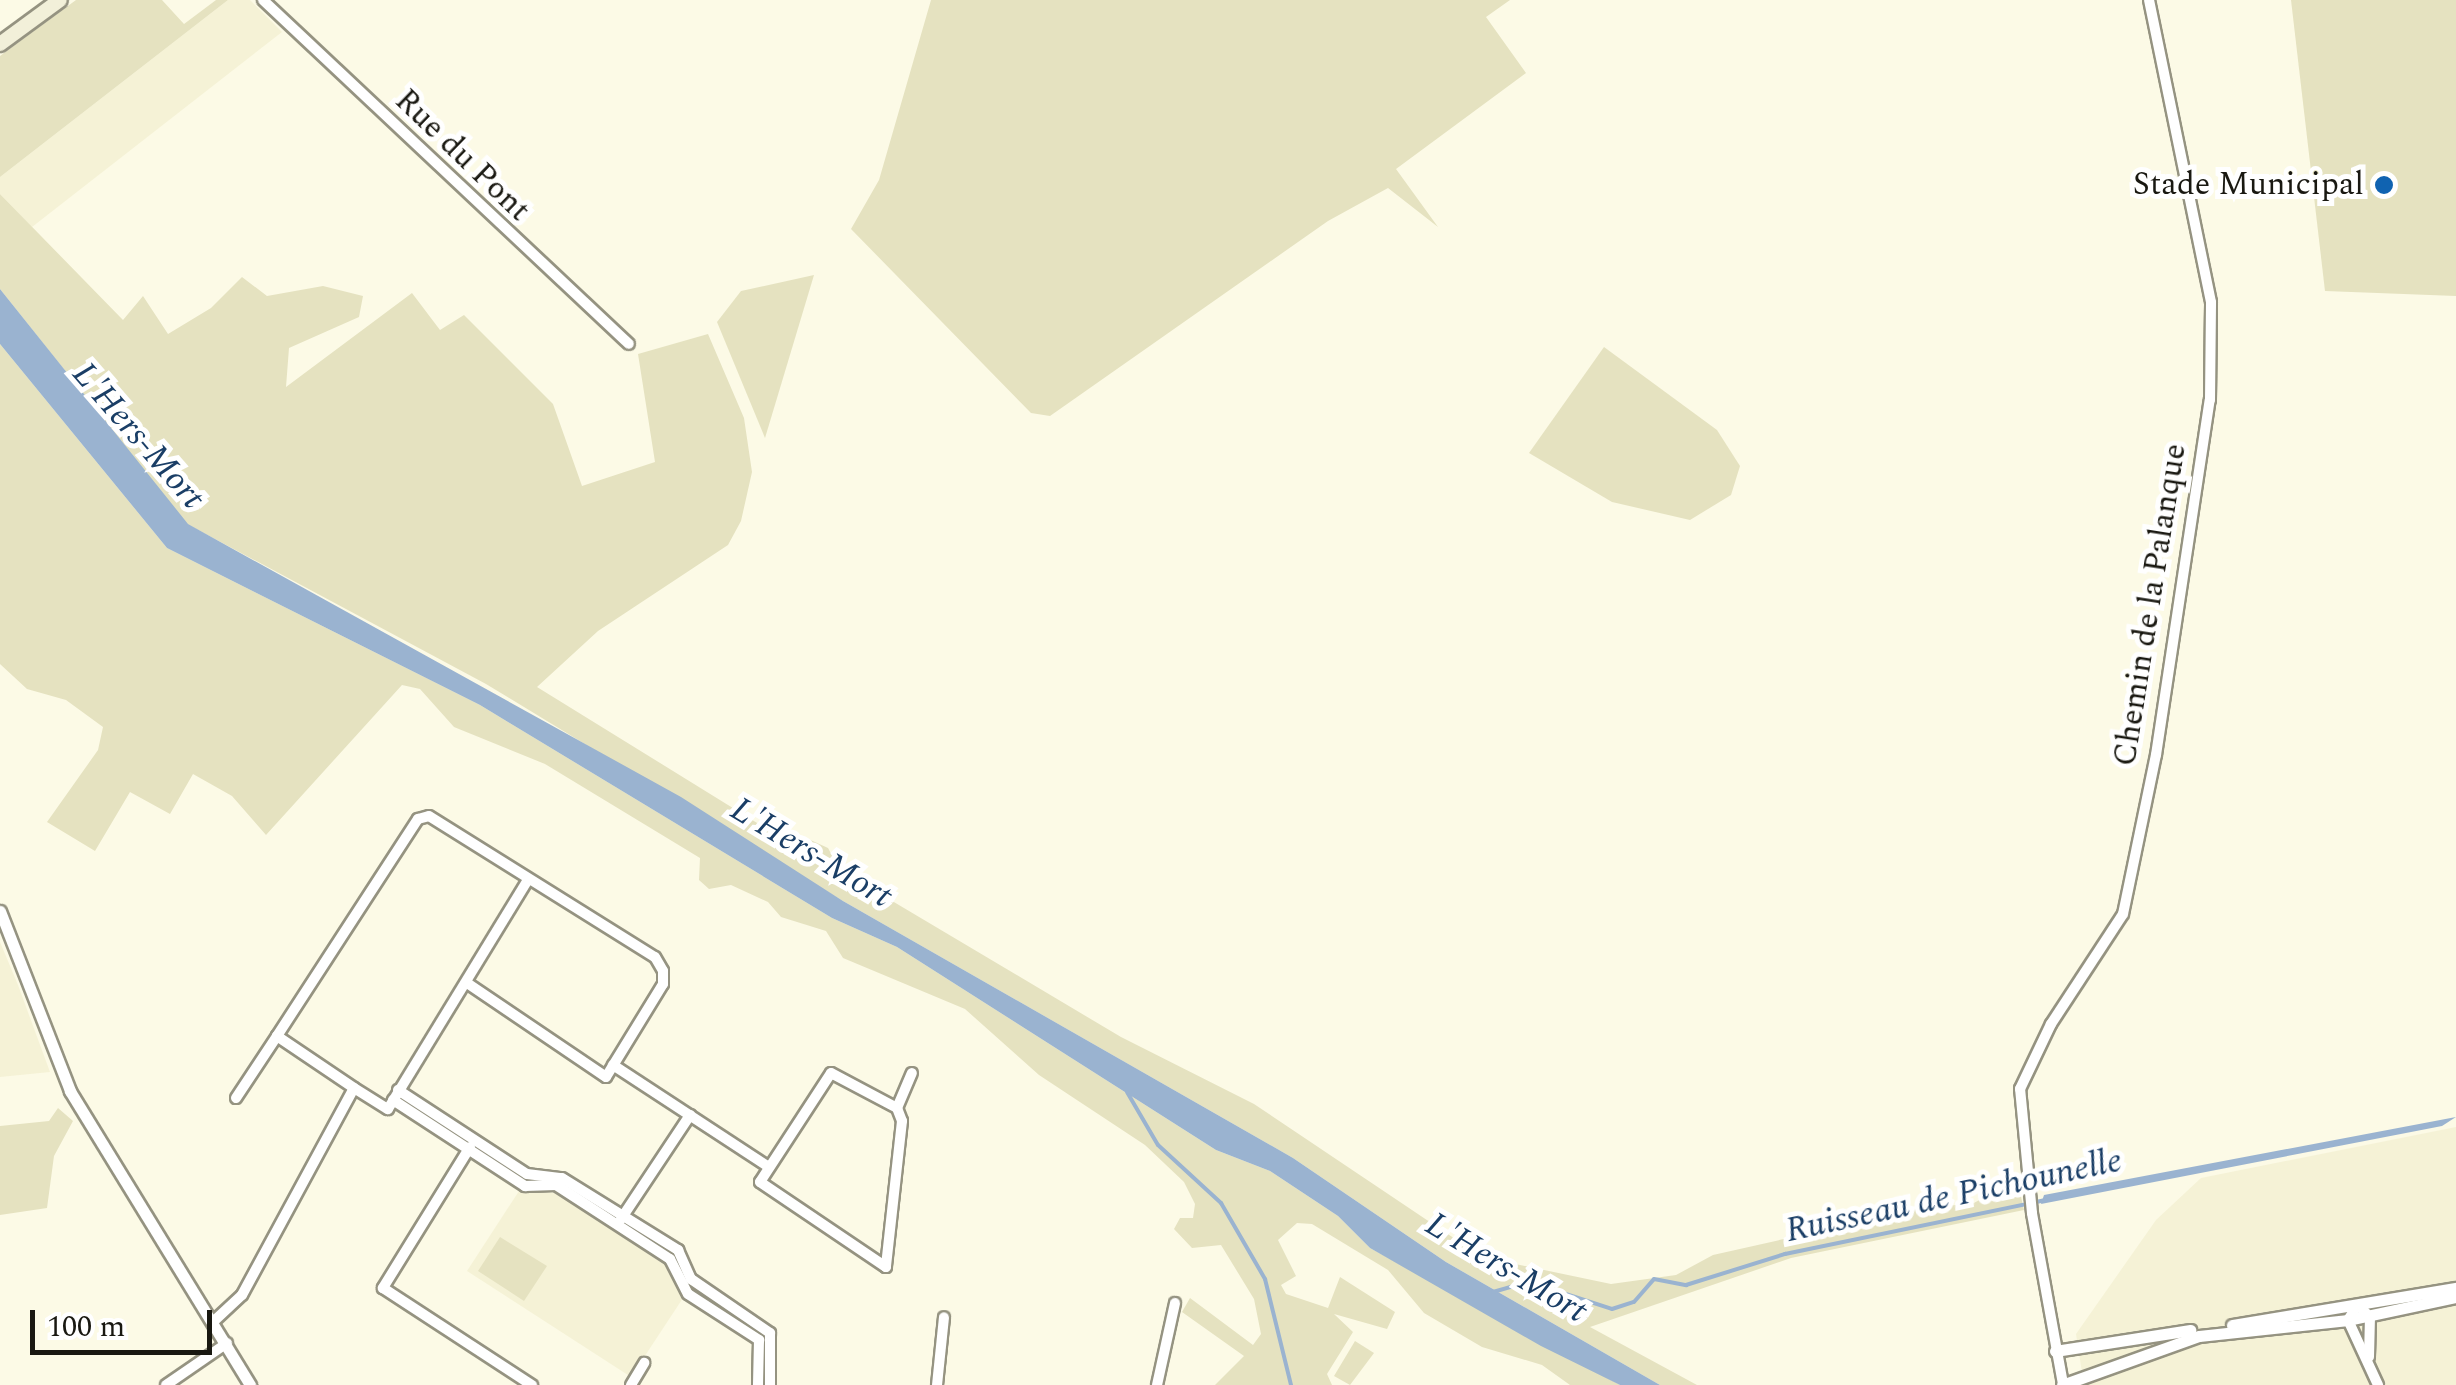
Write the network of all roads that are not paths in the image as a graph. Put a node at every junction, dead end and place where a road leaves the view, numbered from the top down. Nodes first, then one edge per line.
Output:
1 (60, 0) edge
2 (263, 0) edge
3 (2150, 0) edge
4 (0, 44) edge
5 (628, 344) dead end
6 (528, 880) junction
7 (0, 910) edge
8 (467, 983) junction
9 (276, 1036) junction
10 (613, 1065) junction
11 (912, 1073) dead end
12 (354, 1088) junction
13 (396, 1095) junction
14 (236, 1098) dead end
15 (897, 1108) junction
16 (690, 1115) junction
17 (471, 1144) junction
18 (768, 1167) junction
19 (621, 1220) junction
20 (2456, 1288) edge
21 (2456, 1297) edge
22 (1175, 1303) dead end
23 (2358, 1305) junction
24 (2370, 1316) junction
25 (944, 1317) dead end
26 (2348, 1320) junction
27 (214, 1321) junction
28 (2214, 1328) junction
29 (2200, 1336) junction
30 (227, 1343) junction
31 (2056, 1350) junction
32 (2369, 1358) junction
33 (644, 1363) dead end
34 (166, 1385) edge
35 (250, 1385) edge
36 (532, 1385) edge
37 (631, 1385) edge
38 (758, 1385) edge
39 (770, 1385) edge
40 (937, 1385) edge
41 (1158, 1385) edge
42 (2063, 1385) edge
43 (2378, 1385) edge

1 - 4 main road
2 - 5 street, Rue du Pont
3 - 31 street, Chemin de la Palanque
6 - 8 street
6 - 9 street
6 - 10 street
7 - 27 street
8 - 10 street
8 - 13 street
9 - 12 street
9 - 14 street
10 - 16 street
11 - 15 street
12 - 13 street
12 - 27 street
13 - 17 street
15 - 18 street
15 - 18 street
16 - 18 street
16 - 19 street
17 - 19 street
17 - 36 street
19 - 38 street
19 - 39 street
20 - 23 street
21 - 24 street
22 - 41 street
23 - 24 street
23 - 26 street
23 - 28 street
24 - 26 street
24 - 32 street
25 - 40 street
26 - 29 street
26 - 32 street
27 - 30 street
28 - 29 street
28 - 31 street
29 - 42 street
30 - 34 street
30 - 35 street
31 - 42 street, Chemin de la Palanque
32 - 43 street
33 - 37 street

